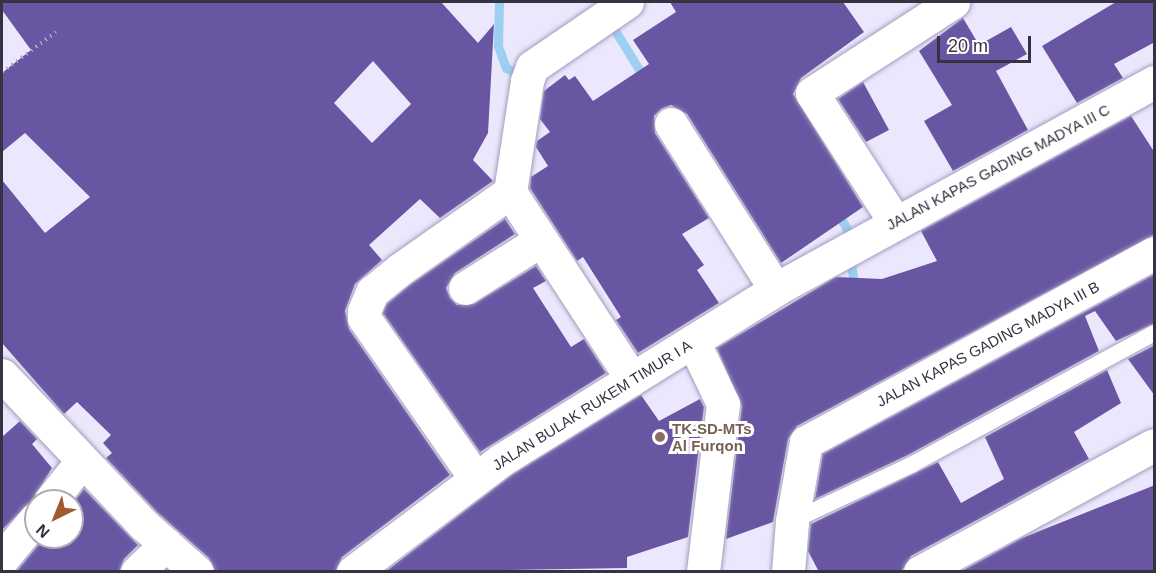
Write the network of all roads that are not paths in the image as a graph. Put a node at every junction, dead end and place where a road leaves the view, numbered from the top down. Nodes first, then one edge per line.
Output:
1 (627, 2) edge
2 (953, 2) edge
3 (1155, 82) edge
4 (671, 124) dead end
5 (510, 192) junction
6 (895, 222) junction
7 (541, 240) junction
8 (850, 247) joint
9 (1155, 253) edge
10 (465, 288) dead end
11 (776, 290) junction
12 (1155, 333) edge
13 (693, 341) junction
14 (2, 375) edge
15 (632, 379) junction
16 (1155, 446) edge
17 (82, 461) junction
18 (476, 479) junction
19 (60, 489) edge
20 (792, 521) junction
21 (24, 532) edge
22 (166, 544) junction
23 (2, 559) edge
24 (137, 572) edge
25 (197, 572) edge
26 (353, 572) edge
27 (703, 572) edge
28 (788, 572) edge
29 (920, 572) edge

1 - 5 street
2 - 6 street
3 - 6 street, JALAN KAPAS GADING MADYA III C
4 - 11 street
5 - 7 street
5 - 18 street
6 - 8 street, JALAN KAPAS GADING MADYA III C
7 - 10 street
7 - 15 street
8 - 11 street, JALAN BULAK RUKEM TIMUR I A
9 - 20 street, JALAN KAPAS GADING MADYA III B
11 - 13 street, JALAN BULAK RUKEM TIMUR I A
12 - 20 lane
13 - 15 street, JALAN BULAK RUKEM TIMUR I A
13 - 27 street
14 - 17 street
15 - 18 street, JALAN BULAK RUKEM TIMUR I A
16 - 29 street
17 - 19 street
17 - 22 street
18 - 26 street, JALAN BULAK RUKEM TIMUR I A
20 - 28 street
21 - 23 street
22 - 24 street
22 - 25 street

